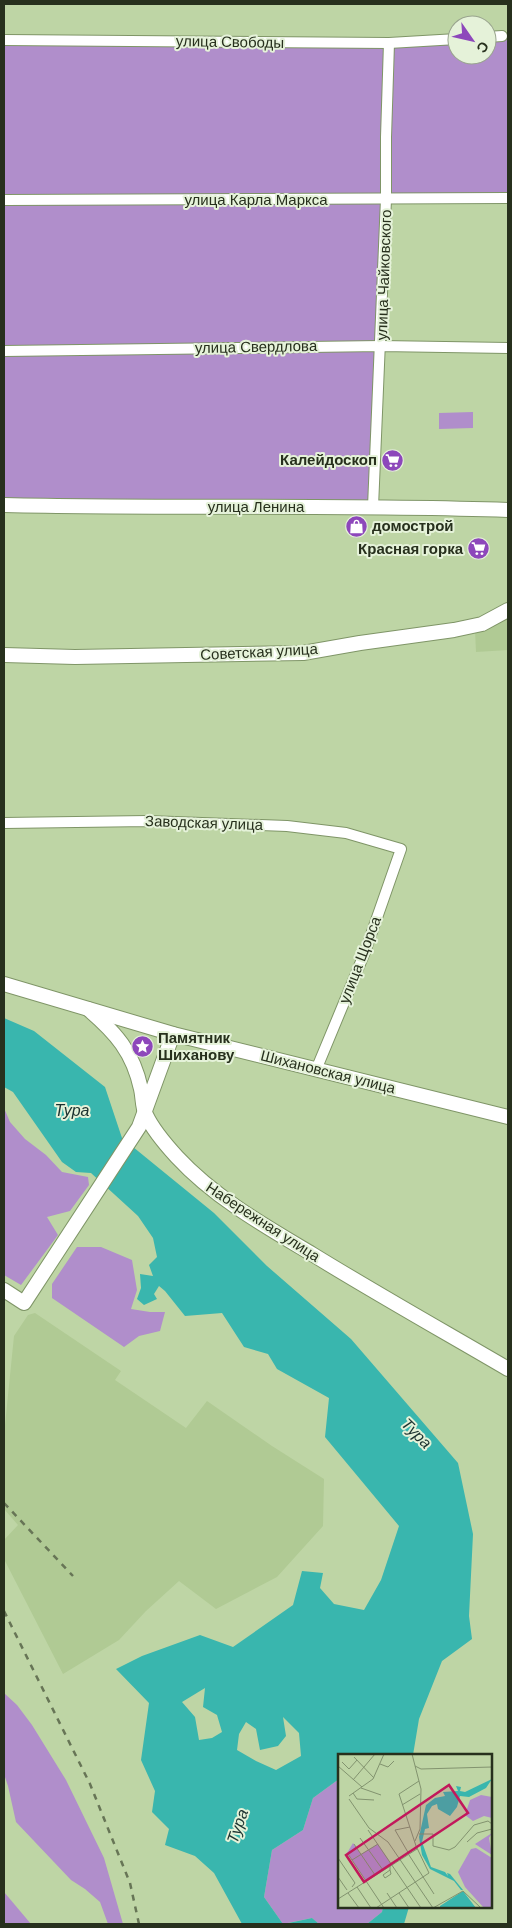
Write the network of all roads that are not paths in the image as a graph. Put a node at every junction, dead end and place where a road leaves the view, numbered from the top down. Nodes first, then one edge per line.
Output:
1 (497, 36) edge
2 (502, 36) dead end
3 (4, 40) edge
4 (447, 40) edge
5 (389, 43) junction
6 (508, 198) edge
7 (386, 199) junction
8 (4, 200) edge
9 (381, 346) junction
10 (508, 348) edge
11 (4, 351) edge
12 (4, 505) edge
13 (373, 507) junction
14 (508, 510) edge
15 (508, 610) edge
16 (4, 655) edge
17 (4, 823) edge
18 (401, 850) joint
19 (4, 984) edge
20 (88, 1009) junction
21 (173, 1034) junction
22 (316, 1070) junction
23 (145, 1114) junction
24 (508, 1117) edge
25 (4, 1290) edge
26 (508, 1369) edge

1 - 2 street
3 - 5 street, улица Свободы
4 - 5 street, улица Свободы
5 - 7 street, улица Чайковского
6 - 7 street, улица Карла Маркса
7 - 8 street, улица Карла Маркса
7 - 9 street, улица Чайковского
9 - 10 street, улица Свердлова
9 - 11 street, улица Свердлова
9 - 13 street, улица Чайковского
12 - 13 main road, улица Ленина
13 - 14 main road, улица Ленина
15 - 16 main road, Советская улица
17 - 18 street, Заводская улица
18 - 22 street, улица Щорса
19 - 20 main road, Шихановская улица
20 - 21 main road, Шихановская улица
20 - 23 main road, Набережная улица
21 - 22 main road, Шихановская улица
21 - 23 main road
22 - 24 main road, Шихановская улица
23 - 25 main road
23 - 26 main road, Набережная улица

